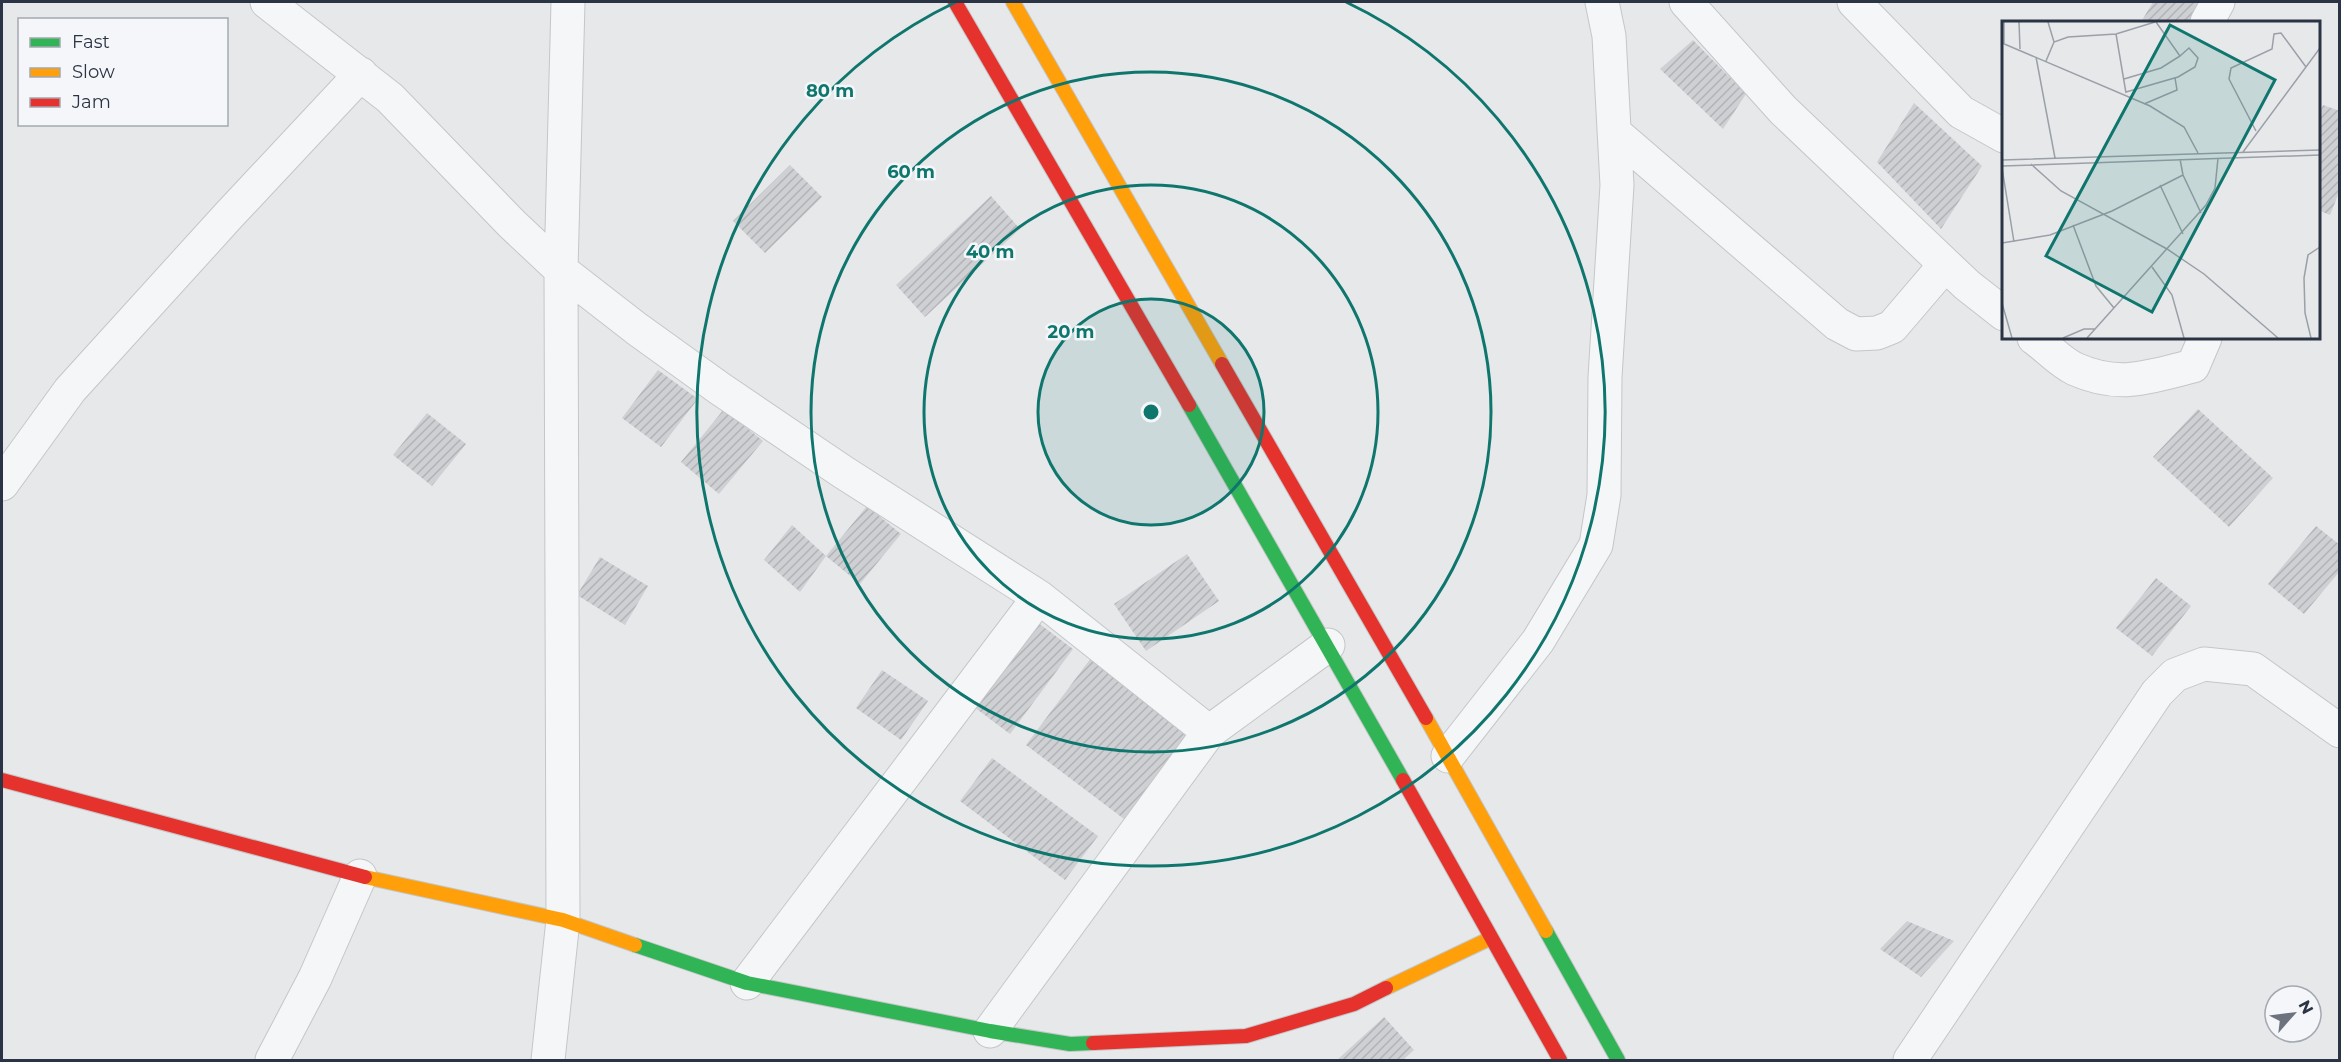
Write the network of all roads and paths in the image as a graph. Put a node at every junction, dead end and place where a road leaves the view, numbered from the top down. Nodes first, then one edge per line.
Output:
1 (267, 2) edge
2 (568, 2) edge
3 (955, 2) edge
4 (1012, 2) edge
5 (1602, 2) edge
6 (1686, 2) edge
7 (1854, 2) edge
8 (2218, 2) edge
9 (2208, 21) edge
10 (362, 74) junction
11 (1614, 132) junction
12 (2002, 135) edge
13 (1946, 265) junction
14 (561, 270) junction
15 (2002, 312) edge
16 (2035, 339) edge
17 (2205, 339) edge
18 (2, 484) edge
19 (1039, 597) junction
20 (1328, 645) junction
21 (2340, 731) edge
22 (1209, 732) junction
23 (1449, 756) junction
24 (2, 780) edge
25 (360, 876) junction
26 (563, 920) junction
27 (1491, 938) junction
28 (747, 983) junction
29 (990, 1031) junction
30 (272, 1060) edge
31 (548, 1060) edge
32 (1560, 1060) edge
33 (1618, 1060) edge
34 (1910, 1060) edge

1 - 10 street
2 - 14 street
3 - 20 main road
4 - 23 main road
5 - 11 street
6 - 13 street
7 - 12 street
8 - 9 street
10 - 14 street
10 - 18 street
11 - 13 street
11 - 23 street
13 - 15 street
14 - 19 street
14 - 26 street
16 - 17 street
19 - 22 street
19 - 28 street
20 - 22 street
20 - 27 main road
21 - 34 street
22 - 29 street
23 - 33 main road
24 - 25 main road
25 - 26 main road
25 - 30 street
26 - 28 main road
26 - 31 street
27 - 29 main road
27 - 32 main road
28 - 29 main road

